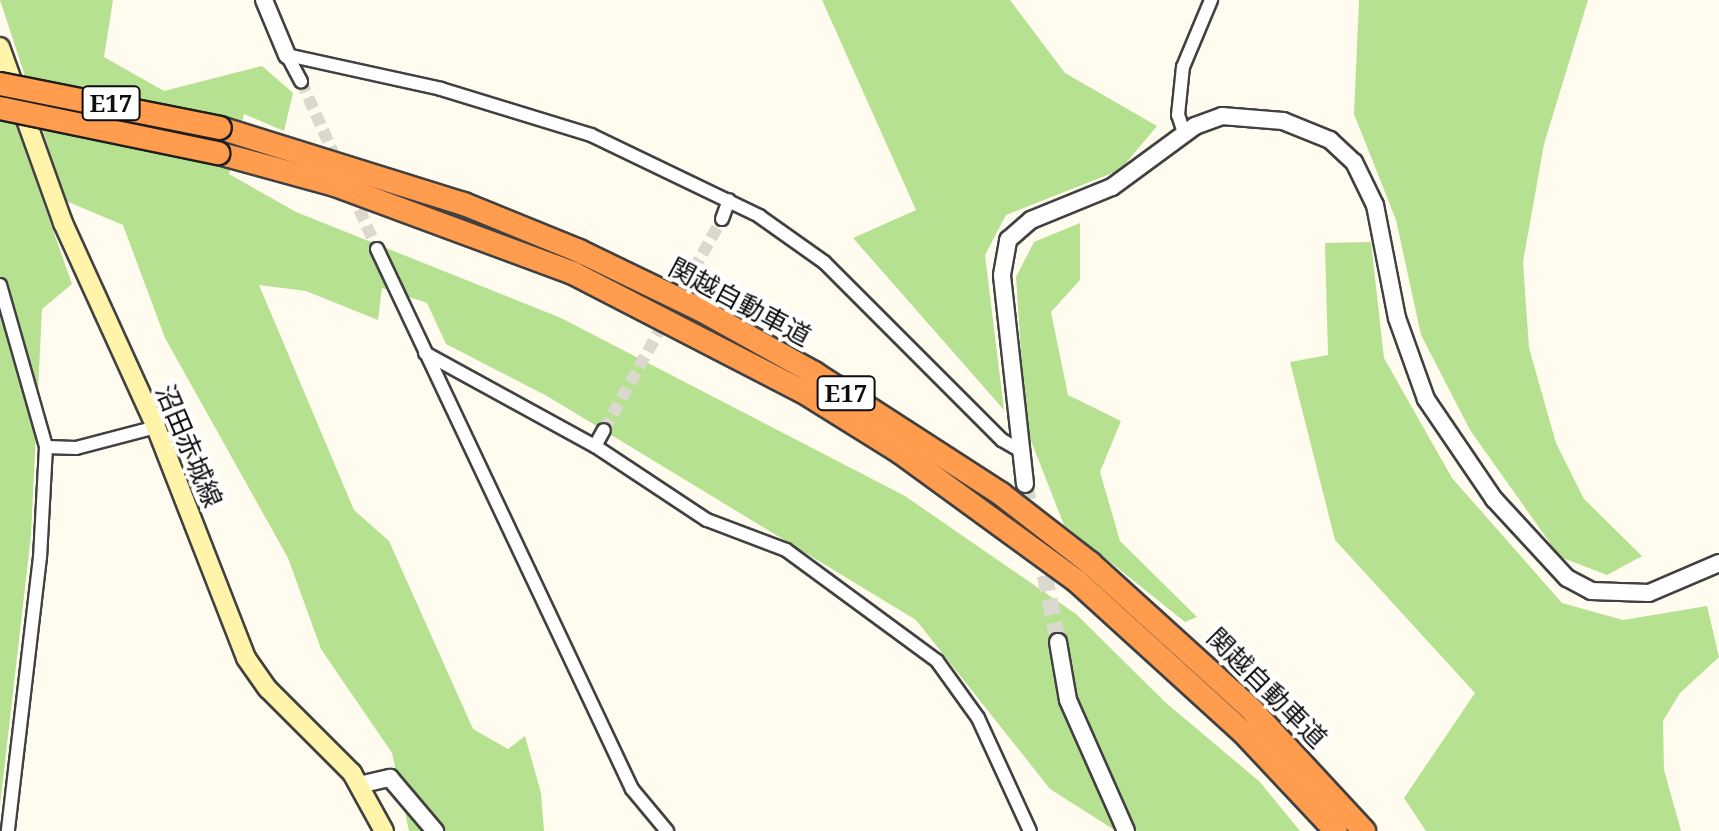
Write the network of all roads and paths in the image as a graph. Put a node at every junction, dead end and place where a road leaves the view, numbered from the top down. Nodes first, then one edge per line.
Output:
1 (264, 0) edge
2 (1211, 0) edge
3 (0, 47) edge
4 (287, 55) junction
5 (301, 81) tunnel mouth
6 (0, 84) edge
7 (0, 108) edge
8 (1184, 133) junction
9 (729, 200) junction
10 (722, 219) tunnel mouth
11 (377, 249) tunnel mouth
12 (0, 285) edge
13 (425, 353) junction
14 (156, 427) junction
15 (604, 430) tunnel mouth
16 (595, 446) junction
17 (46, 447) junction
18 (1021, 451) junction
19 (1025, 484) tunnel mouth
20 (1719, 563) edge
21 (1058, 642) tunnel mouth
22 (359, 785) junction
23 (8, 831) edge
24 (384, 831) edge
25 (435, 831) edge
26 (667, 831) edge
27 (1030, 831) edge
28 (1126, 831) edge
29 (1336, 831) edge
30 (1364, 831) edge

1 - 4 street
2 - 8 street
3 - 14 main road, 沼田赤城線
4 - 5 street
4 - 9 street
6 - 30 highway, 関越自動車道 / E17, bridge
7 - 29 highway, 関越自動車道 / E17, bridge
8 - 18 street
8 - 20 street
9 - 10 street
9 - 18 street
11 - 13 street
12 - 17 street
13 - 16 street
13 - 26 street
14 - 17 street
14 - 22 main road, 沼田赤城線
15 - 16 street
16 - 27 street
17 - 23 street
18 - 19 street
21 - 28 street
22 - 24 main road, 沼田赤城線
22 - 25 street

